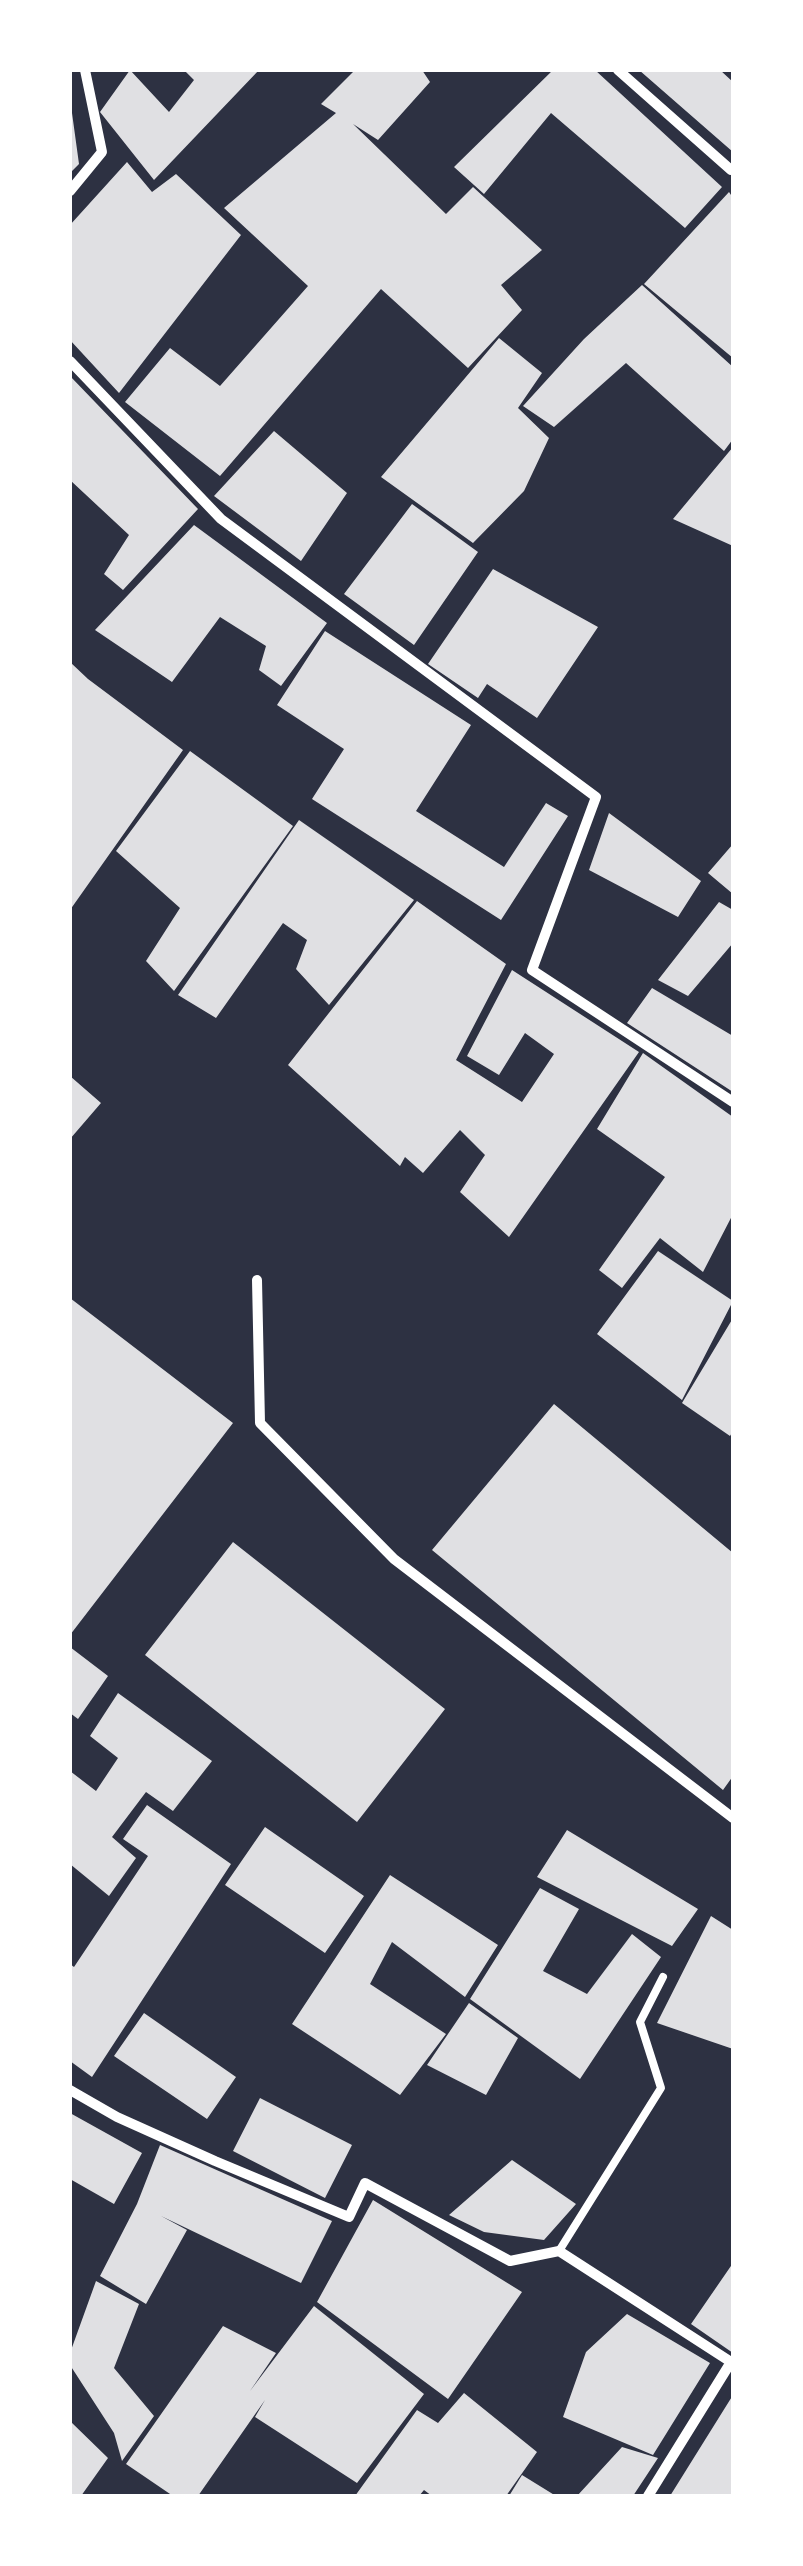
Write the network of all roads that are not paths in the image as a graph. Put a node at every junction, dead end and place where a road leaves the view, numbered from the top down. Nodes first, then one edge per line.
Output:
1 (86, 70) edge
2 (618, 70) edge
3 (731, 170) edge
4 (70, 191) edge
5 (70, 361) edge
6 (733, 1102) edge
7 (257, 1280) dead end
8 (733, 1818) edge
9 (664, 1977) dead end
10 (70, 2090) edge
11 (559, 2250) junction
12 (648, 2496) edge

1 - 4 street
2 - 3 street
5 - 6 street
7 - 8 street
9 - 11 lane
10 - 11 street
11 - 12 street

